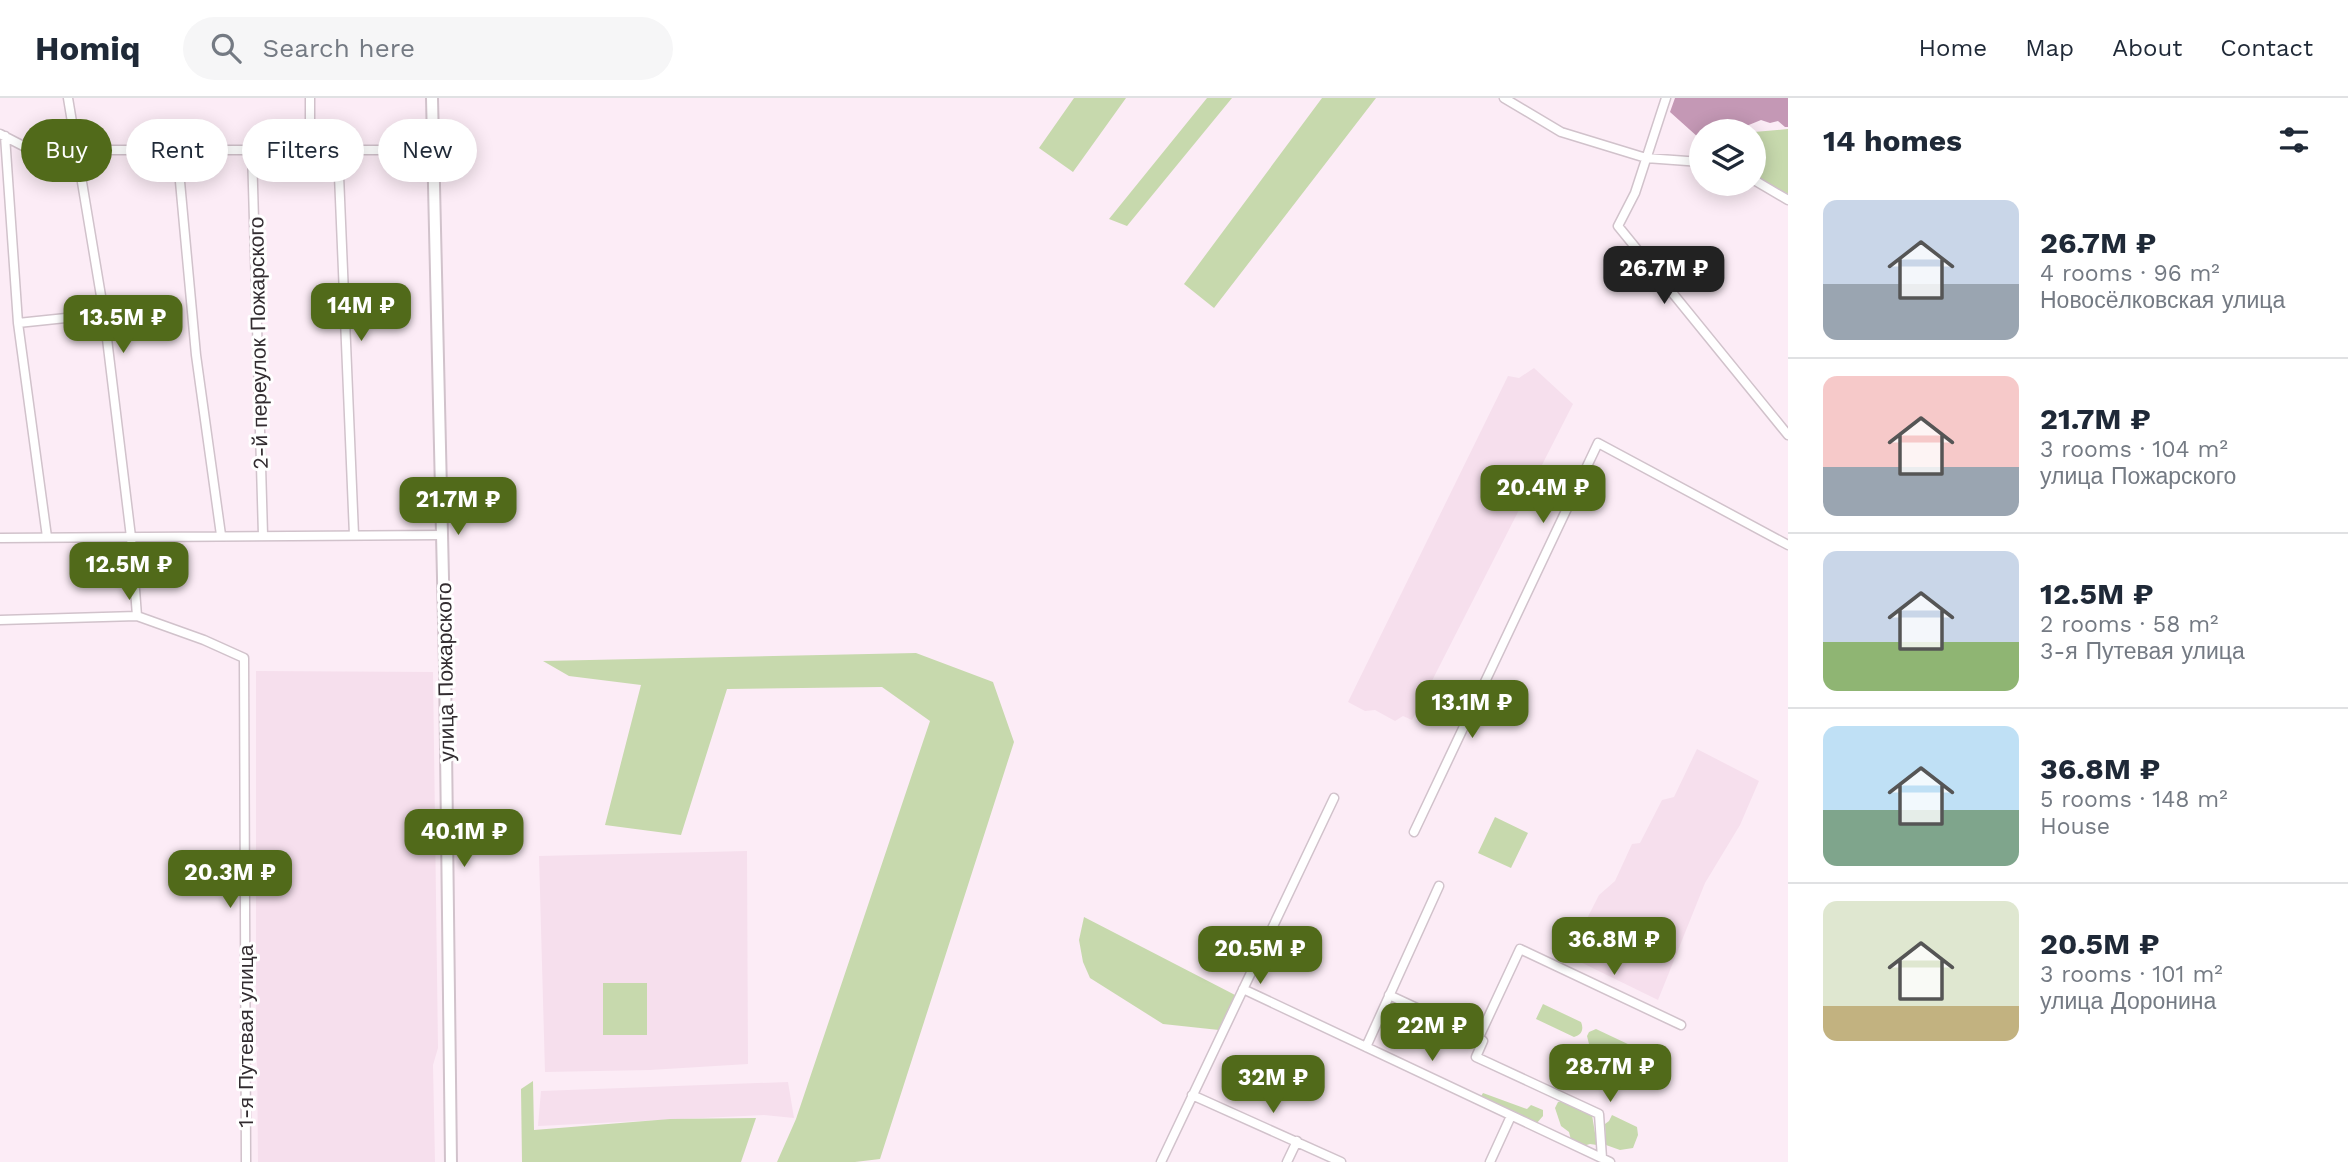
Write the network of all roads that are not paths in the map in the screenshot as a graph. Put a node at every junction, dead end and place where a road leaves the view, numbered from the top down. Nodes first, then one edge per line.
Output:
1 (68, 98) edge
2 (310, 98) edge
3 (432, 98) edge
4 (1504, 98) edge
5 (1666, 98) edge
6 (71, 119) edge
7 (310, 119) edge
8 (432, 119) edge
9 (2, 135) edge
10 (21, 145) edge
11 (1646, 158) junction
12 (1689, 161) edge
13 (81, 182) edge
14 (180, 182) edge
15 (254, 182) edge
16 (339, 182) edge
17 (434, 182) edge
18 (1766, 187) edge
19 (1788, 200) edge
20 (104, 314) junction
21 (18, 323) junction
22 (1788, 435) edge
23 (221, 535) junction
24 (262, 535) junction
25 (442, 535) junction
26 (354, 536) junction
27 (47, 537) junction
28 (131, 537) junction
29 (0, 538) edge
30 (1788, 545) edge
31 (137, 616) junction
32 (0, 620) edge
33 (1334, 798) dead end
34 (1414, 832) dead end
35 (1439, 886) dead end
36 (1242, 989) junction
37 (1389, 995) junction
38 (1681, 1024) dead end
39 (1479, 1037) junction
40 (1366, 1047) junction
41 (1192, 1095) junction
42 (1511, 1116) junction
43 (1297, 1141) junction
44 (1606, 1160) edge
45 (246, 1162) edge
46 (451, 1162) edge
47 (1161, 1162) edge
48 (1287, 1162) edge
49 (1341, 1162) edge
50 (1490, 1162) edge

1 - 6 street
2 - 7 street
3 - 8 street, улица Пожарского
4 - 11 street
5 - 11 street
9 - 10 street
9 - 21 street
11 - 12 street
11 - 22 street
13 - 20 street
14 - 23 street
15 - 24 street, 2-й переулок Пожарского
16 - 26 street
17 - 25 street, улица Пожарского
18 - 19 street
20 - 21 street
20 - 28 street
21 - 27 street
23 - 24 street
23 - 28 street
24 - 26 street
25 - 26 street
25 - 46 street, улица Пожарского
27 - 28 street
27 - 29 street
28 - 31 street
30 - 34 street
31 - 32 street
31 - 45 street, 1-я Путевая улица
33 - 36 street
35 - 37 street
36 - 40 street
36 - 41 street
37 - 39 street
37 - 40 street
38 - 39 street
39 - 44 street
40 - 42 street
41 - 43 street
41 - 47 street
42 - 44 street
42 - 50 street
43 - 48 street
43 - 49 street

